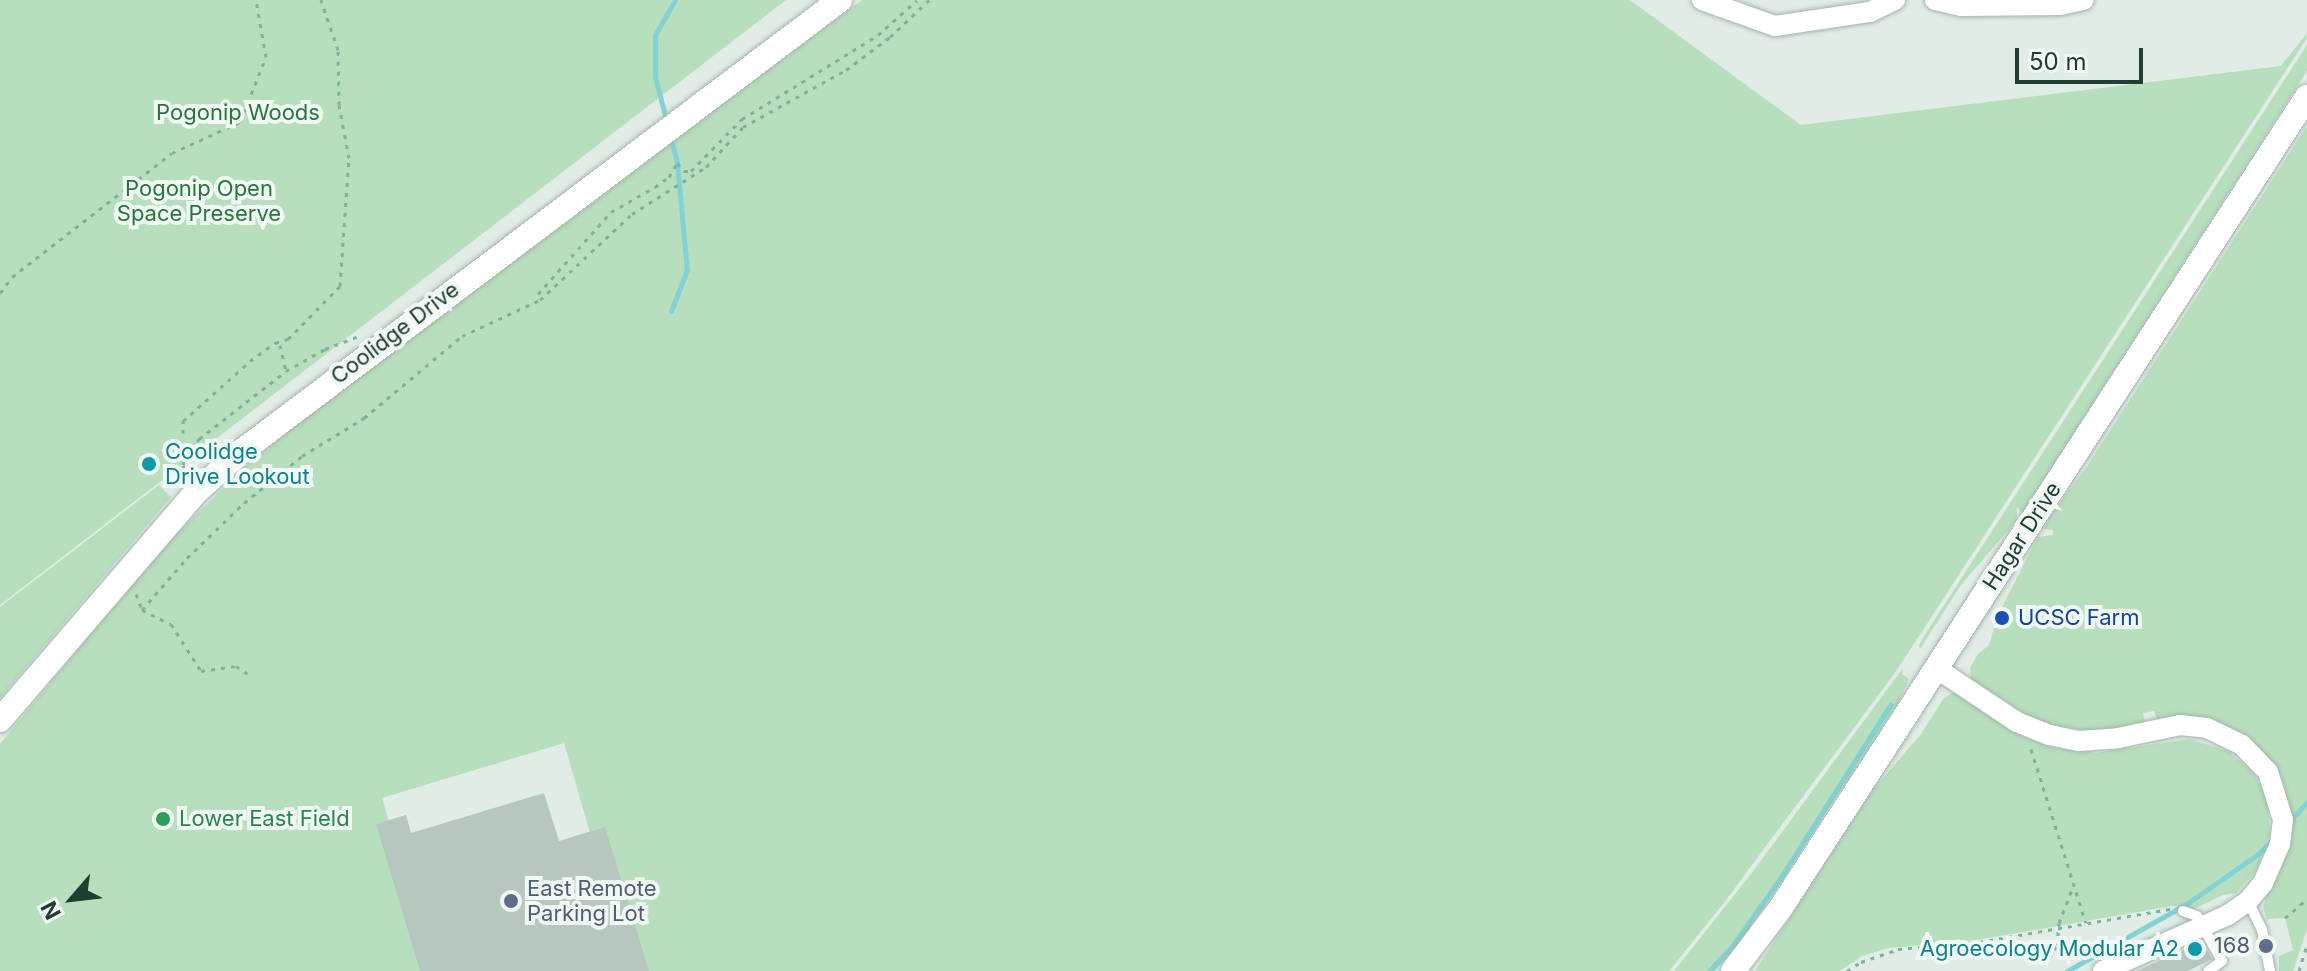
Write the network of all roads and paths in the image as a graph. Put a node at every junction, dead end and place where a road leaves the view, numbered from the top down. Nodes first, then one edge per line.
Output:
1 (256, 0) edge
2 (321, 0) edge
3 (840, 0) edge
4 (917, 0) edge
5 (929, 0) edge
6 (1702, 0) edge
7 (1895, 0) edge
8 (1935, 0) edge
9 (2083, 0) edge
10 (2307, 97) edge
11 (0, 293) edge
12 (538, 294) dead end
13 (365, 334) dead end
14 (280, 343) junction
15 (286, 371) junction
16 (183, 433) dead end
17 (196, 492) junction
18 (123, 574) junction
19 (142, 610) junction
20 (1936, 668) junction
21 (251, 676) dead end
22 (0, 720) edge
23 (2028, 743) dead end
24 (2073, 887) junction
25 (2307, 899) edge
26 (2248, 901) junction
27 (2183, 911) joint
28 (2285, 918) dead end
29 (2086, 923) junction
30 (2201, 925) junction
31 (2058, 926) junction
32 (2307, 945) edge
33 (2049, 958) dead end
34 (1733, 971) edge
35 (1847, 971) edge
36 (2103, 971) edge
37 (2208, 971) edge
38 (2270, 971) edge
39 (2299, 971) edge

1 - 11 path
2 - 14 path
3 - 17 street, Coolidge Drive
4 - 12 path
5 - 19 path
6 - 7 street
8 - 9 street
10 - 20 street, Hagar Drive
13 - 15 path
14 - 15 path
14 - 16 path
15 - 17 path
17 - 18 street, Coolidge Drive
18 - 19 path
18 - 22 street, Coolidge Drive
19 - 21 path
20 - 26 street
20 - 34 street, Hagar Drive
23 - 24 path
24 - 29 path
24 - 31 path
25 - 28 path
26 - 30 street
26 - 38 lane
27 - 29 path
27 - 30 lane
29 - 31 path
30 - 36 street
30 - 37 lane
31 - 33 path
31 - 35 path
32 - 39 path

